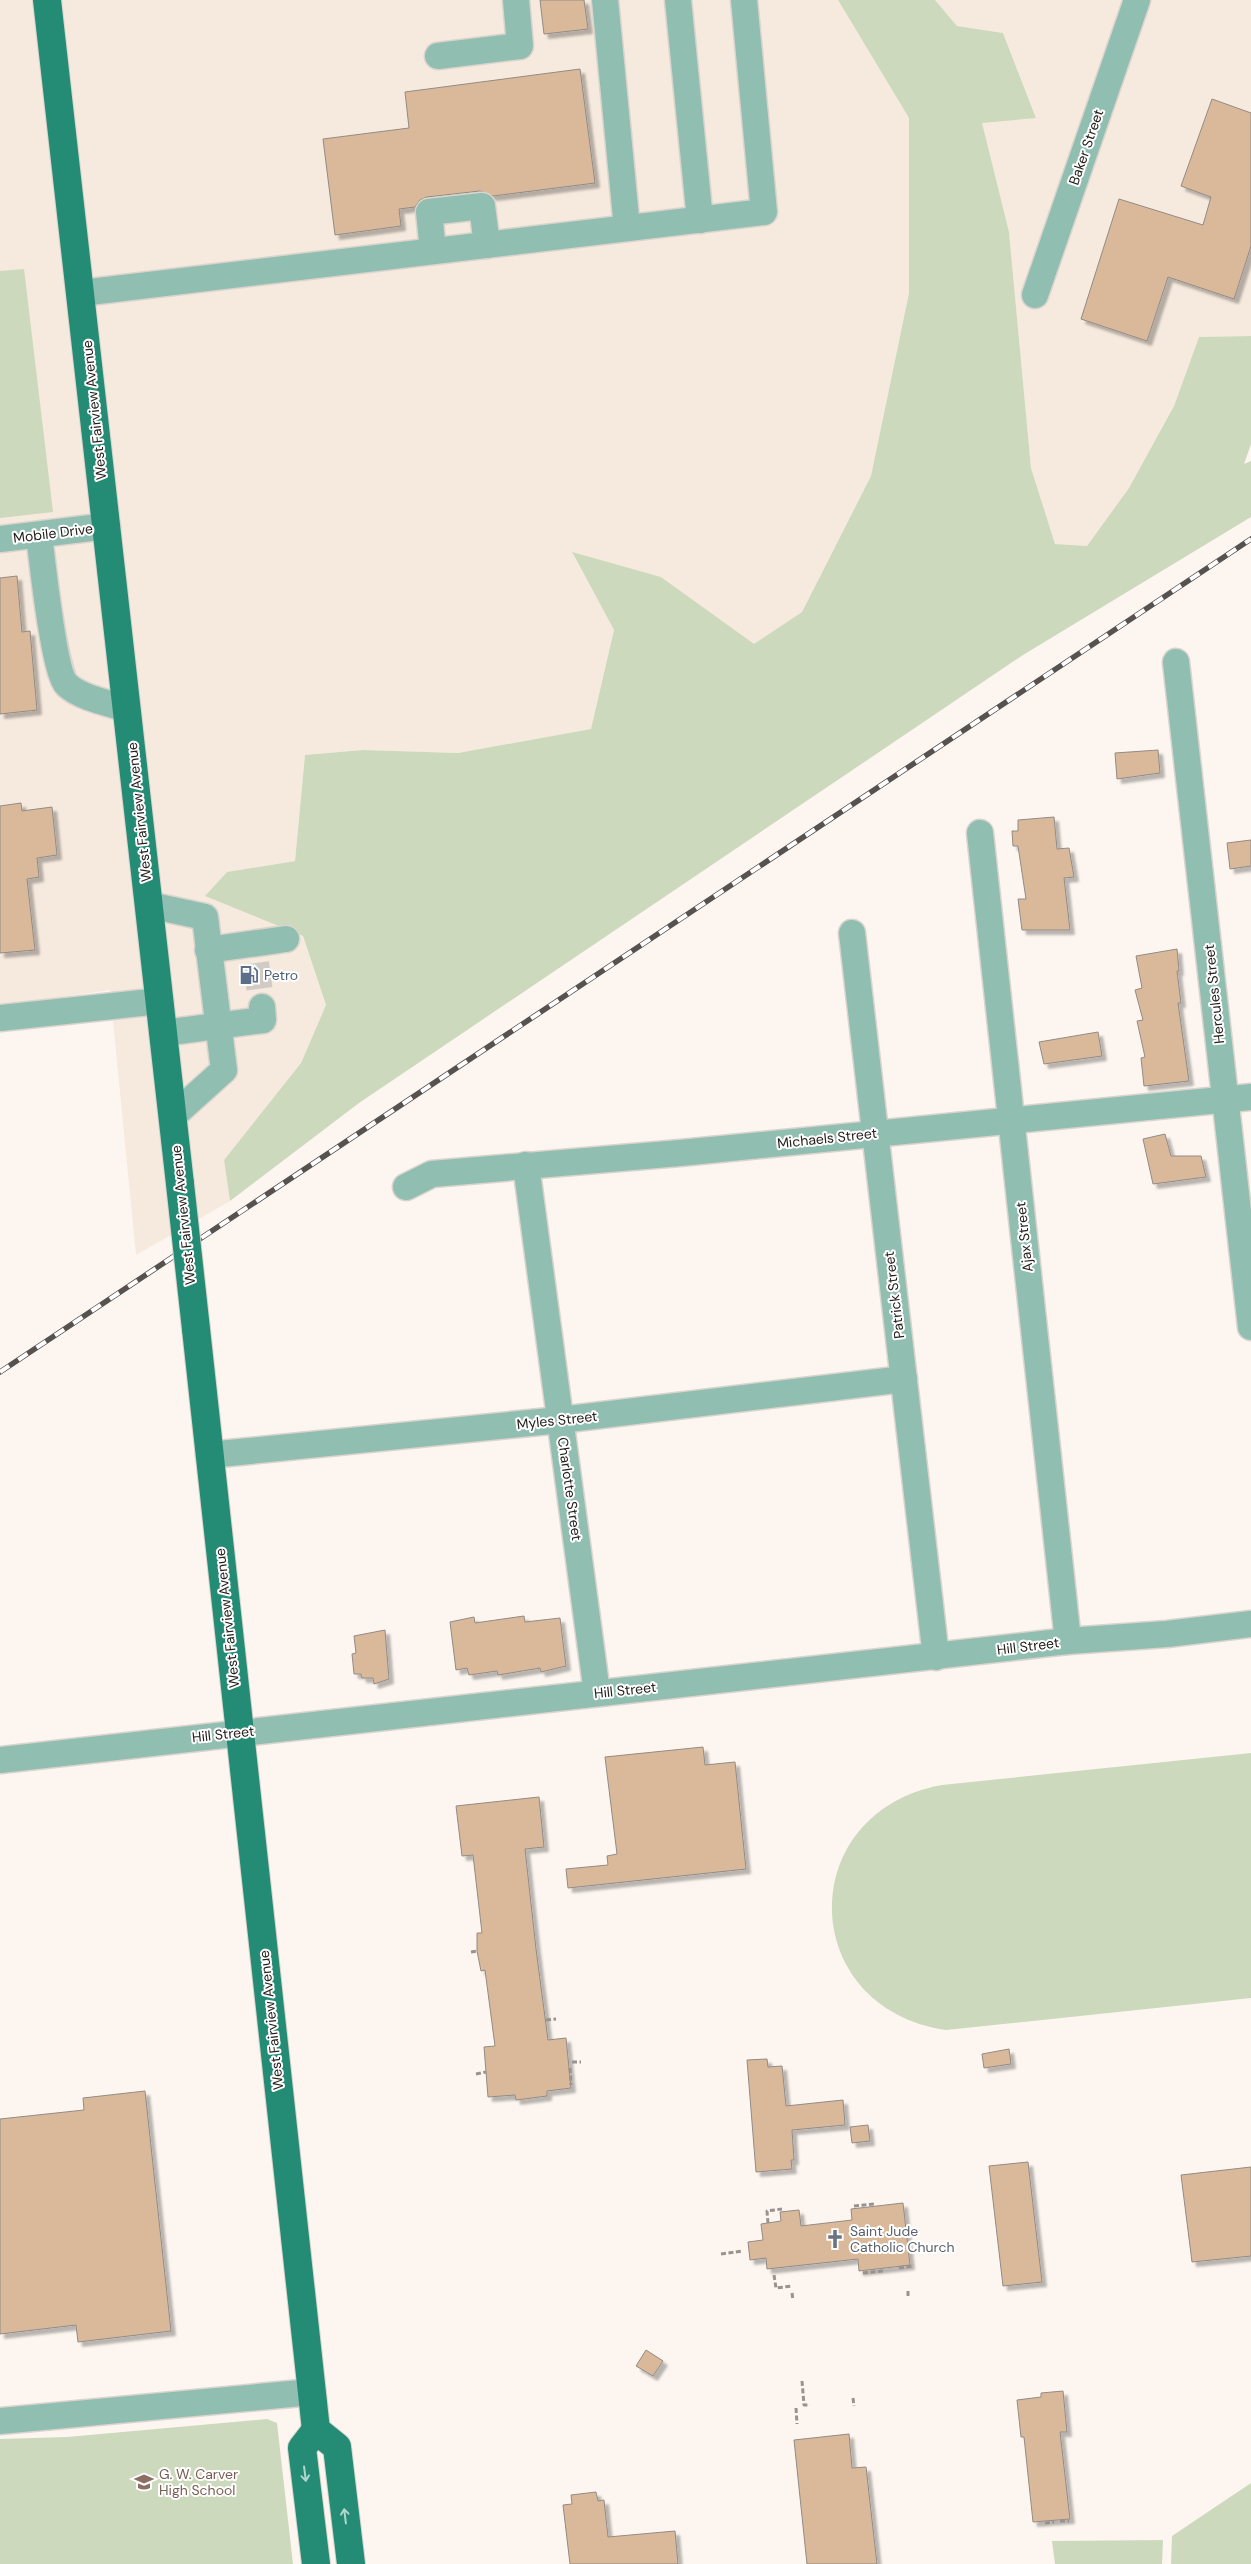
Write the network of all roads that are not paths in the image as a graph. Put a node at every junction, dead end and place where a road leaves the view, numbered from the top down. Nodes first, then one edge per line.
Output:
1 (47, 0) edge
2 (516, 0) edge
3 (605, 0) edge
4 (678, 0) edge
5 (744, 0) edge
6 (1137, 0) edge
7 (438, 56) dead end
8 (700, 220) junction
9 (627, 228) junction
10 (487, 245) junction
11 (433, 251) junction
12 (81, 292) junction
13 (1035, 295) dead end
14 (107, 526) junction
15 (40, 535) junction
16 (0, 539) edge
17 (1176, 662) dead end
18 (127, 709) junction
19 (980, 833) dead end
20 (149, 906) junction
21 (852, 932) dead end
22 (286, 939) dead end
23 (208, 950) junction
24 (160, 1001) junction
25 (262, 1007) tunnel mouth
26 (0, 1018) edge
27 (218, 1026) junction
28 (164, 1033) junction
29 (1251, 1097) edge
30 (1226, 1100) junction
31 (173, 1116) junction
32 (1011, 1120) junction
33 (875, 1133) junction
34 (526, 1165) junction
35 (406, 1187) dead end
36 (1251, 1327) edge
37 (904, 1379) junction
38 (560, 1420) junction
39 (210, 1455) junction
40 (1251, 1624) edge
41 (1068, 1641) junction
42 (936, 1657) junction
43 (597, 1693) junction
44 (240, 1732) junction
45 (0, 1760) edge
46 (312, 2392) junction
47 (0, 2421) edge
48 (316, 2430) junction
49 (316, 2564) edge
50 (351, 2564) edge

1 - 12 main road, West Fairview Avenue
2 - 7 street
3 - 9 street
4 - 8 street
5 - 8 street
6 - 13 street, Baker Street
8 - 9 street
9 - 10 street
10 - 11 street
10 - 11 street
11 - 12 street
12 - 14 main road, West Fairview Avenue
14 - 15 street, Mobile Drive
14 - 18 main road, West Fairview Avenue
15 - 16 street, Mobile Drive
15 - 18 street
17 - 30 street, Hercules Street
18 - 20 main road, West Fairview Avenue
19 - 32 street, Ajax Street
20 - 23 street
20 - 24 main road, West Fairview Avenue
21 - 33 street, Patrick Street
22 - 23 street
23 - 27 street
24 - 26 street
24 - 28 main road, West Fairview Avenue
25 - 27 street
27 - 28 street
27 - 31 street
28 - 31 main road, West Fairview Avenue
29 - 30 street, Michaels Street
30 - 32 street, Michaels Street
30 - 36 street, Hercules Street
31 - 39 main road, West Fairview Avenue, bridge
32 - 33 street, Michaels Street
32 - 41 street, Ajax Street
33 - 34 street, Michaels Street
33 - 37 street, Patrick Street
34 - 35 street, Michaels Street
34 - 38 street, Charlotte Street
37 - 38 street, Myles Street
37 - 42 street, Patrick Street
38 - 39 street, Myles Street
38 - 43 street, Charlotte Street
39 - 44 main road, West Fairview Avenue
40 - 41 street, Hill Street
41 - 42 street, Hill Street
42 - 43 street, Hill Street
43 - 44 street, Hill Street
44 - 45 street, Hill Street
44 - 46 main road, West Fairview Avenue
46 - 47 street
46 - 48 main road, West Fairview Avenue
48 -> 49 main road
50 -> 48 main road

